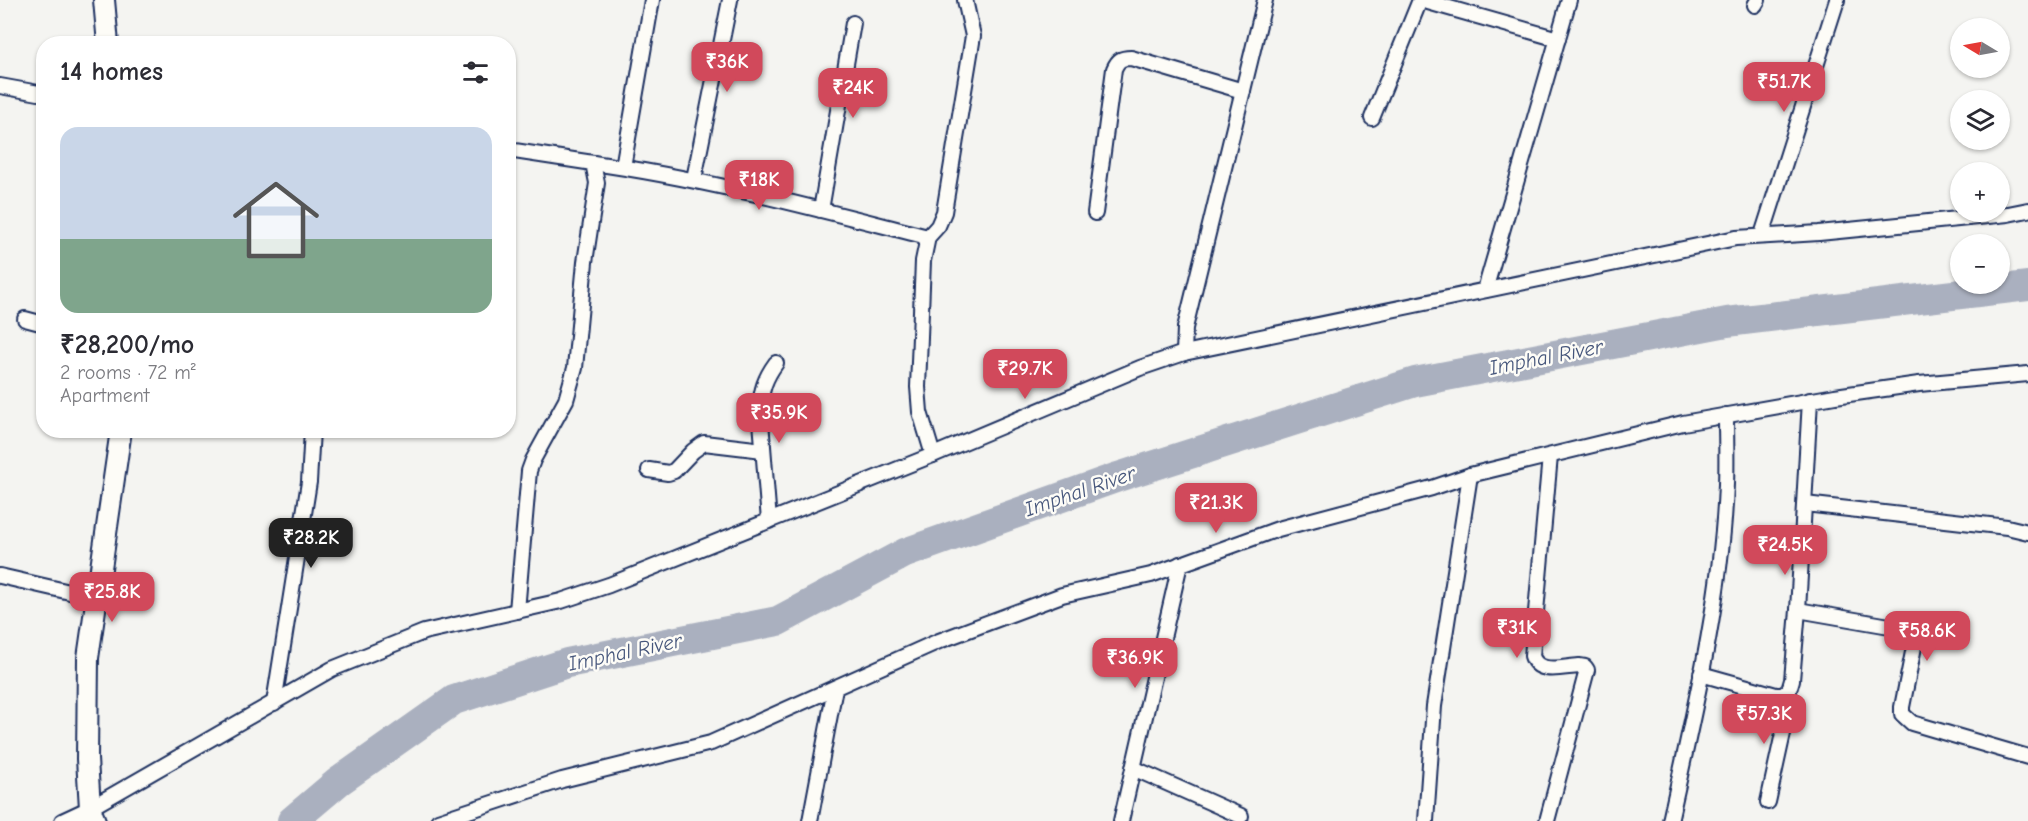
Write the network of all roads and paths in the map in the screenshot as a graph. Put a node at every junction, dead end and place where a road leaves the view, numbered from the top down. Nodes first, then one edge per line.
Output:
1 (104, 0) edge
2 (652, 0) edge
3 (730, 0) edge
4 (965, 0) edge
5 (1265, 0) edge
6 (1421, 0) edge
7 (1569, 0) edge
8 (1837, 0) edge
9 (853, 23) dead end
10 (107, 36) edge
11 (1558, 39) junction
12 (0, 86) edge
13 (1243, 91) junction
14 (36, 93) edge
15 (1372, 118) dead end
16 (516, 151) edge
17 (593, 163) junction
18 (623, 167) junction
19 (694, 179) junction
20 (821, 210) junction
21 (2028, 210) edge
22 (1095, 213) dead end
23 (1762, 236) junction
24 (928, 237) junction
25 (1485, 290) junction
26 (25, 319) dead end
27 (36, 322) edge
28 (1184, 353) junction
29 (776, 363) dead end
30 (2028, 374) edge
31 (1810, 400) junction
32 (1726, 415) junction
33 (120, 438) edge
34 (312, 438) edge
35 (763, 450) junction
36 (933, 455) junction
37 (1550, 456) junction
38 (649, 470) dead end
39 (1470, 475) junction
40 (1805, 504) junction
41 (769, 521) junction
42 (2028, 532) edge
43 (1180, 564) junction
44 (0, 576) edge
45 (96, 598) junction
46 (1798, 610) junction
47 (517, 611) junction
48 (1701, 674) junction
49 (835, 687) junction
50 (1789, 690) junction
51 (274, 704) junction
52 (2028, 757) edge
53 (1133, 768) junction
54 (1768, 802) dead end
55 (93, 814) edge
56 (1241, 816) dead end
57 (62, 821) edge
58 (438, 821) edge
59 (810, 821) edge
60 (1121, 821) edge
61 (1426, 821) edge
62 (1547, 821) edge
63 (1670, 821) edge

1 - 10 street
2 - 18 street
3 - 19 street
4 - 24 street
5 - 13 street
6 - 11 street
6 - 15 street
7 - 11 street
8 - 23 street
9 - 20 street
11 - 25 street
12 - 14 street
13 - 22 street
13 - 28 street
16 - 17 street
17 - 18 street
17 - 47 street
18 - 19 street
19 - 20 street
20 - 24 street
21 - 23 street
23 - 25 street
24 - 36 street
25 - 28 street
26 - 27 street
28 - 36 street
29 - 35 street
30 - 31 street
31 - 32 street
31 - 40 street
32 - 37 street
32 - 48 street
33 - 45 street
34 - 51 street
35 - 38 street
35 - 41 street
36 - 41 street
37 - 39 street
37 - 62 street
39 - 43 street
39 - 61 street
40 - 42 street
40 - 46 street
41 - 47 street
43 - 49 street
43 - 53 street
44 - 45 street
45 - 55 street
46 - 50 street
46 - 52 street
47 - 51 street
48 - 50 street
48 - 63 street
49 - 58 street
49 - 59 street
50 - 54 street
51 - 55 street
53 - 56 street
53 - 60 street
55 - 57 street

